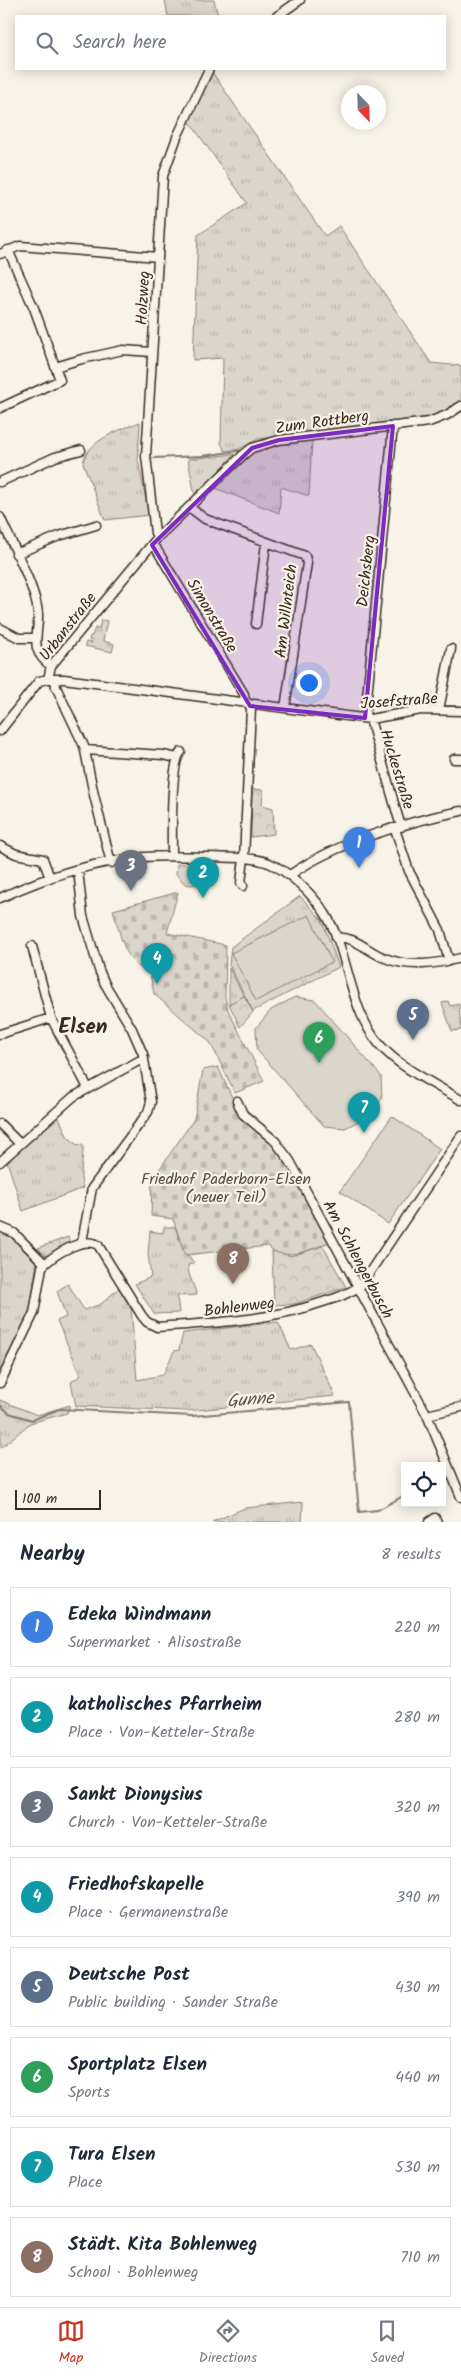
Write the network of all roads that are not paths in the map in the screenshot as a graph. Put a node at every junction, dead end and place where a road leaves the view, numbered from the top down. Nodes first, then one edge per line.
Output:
1 (300, 0) edge
2 (278, 15) edge
3 (209, 70) edge
4 (8, 250) junction
5 (0, 254) edge
6 (158, 257) junction
7 (152, 352) junction
8 (55, 367) junction
9 (461, 406) edge
10 (0, 408) edge
11 (393, 426) junction
12 (81, 450) dead end
13 (0, 482) edge
14 (189, 508) junction
15 (0, 517) edge
16 (96, 525) dead end
17 (158, 537) junction
18 (266, 543) junction
19 (152, 545) junction
20 (16, 554) junction
21 (256, 624) dead end
22 (0, 628) edge
23 (35, 638) junction
24 (451, 649) dead end
25 (51, 666) junction
26 (51, 679) junction
27 (248, 704) junction
28 (285, 708) junction
29 (439, 710) junction
30 (461, 711) edge
31 (368, 719) junction
32 (0, 730) edge
33 (85, 750) junction
34 (461, 811) edge
35 (398, 828) junction
36 (0, 846) edge
37 (172, 856) junction
38 (244, 858) junction
39 (111, 863) junction
40 (78, 870) junction
41 (290, 875) junction
42 (50, 878) junction
43 (243, 886) dead end
44 (0, 898) edge
45 (336, 938) junction
46 (32, 946) dead end
47 (461, 958) edge
48 (449, 961) junction
49 (51, 1018) junction
50 (0, 1034) edge
51 (144, 1058) junction
52 (88, 1088) junction
53 (461, 1100) edge
54 (237, 1101) dead end
55 (0, 1124) edge
56 (461, 1136) edge
57 (20, 1144) junction
58 (0, 1162) edge
59 (0, 1227) edge
60 (82, 1242) junction
61 (45, 1264) junction
62 (358, 1288) junction
63 (0, 1383) edge
64 (461, 1407) edge
65 (427, 1415) junction
66 (461, 1497) edge
67 (429, 1522) edge
68 (437, 1522) edge

1 - 2 street
3 - 6 street, Holzweg
4 - 5 street
4 - 6 street
4 - 8 street
6 - 7 street, Holzweg
7 - 8 street
7 - 17 street, Holzweg
8 - 10 street
9 - 11 street, Zum Rottberg
11 - 14 street, Zum Rottberg
11 - 31 street, Deichsberg
12 - 13 street
14 - 17 street, Zum Rottberg
14 - 18 street, Am Willnteich
15 - 20 street
16 - 20 street
17 - 19 street, Urbanstraße
18 - 21 street, Am Willnteich
18 - 28 street, Am Willnteich
19 - 25 street, Urbanstraße
19 - 27 street, Simonstraße
20 - 23 street
22 - 23 street
23 - 25 street
24 - 29 street
25 - 26 street, Urbanstraße
26 - 27 street, Josefstraße
26 - 32 street, Urbanstraße
26 - 33 street
27 - 28 street, Josefstraße
27 - 38 street, Simonstraße
28 - 31 street, Josefstraße
29 - 30 street, Josefstraße
29 - 31 street, Josefstraße
31 - 35 street, Huckestraße
33 - 37 street
33 - 39 street
34 - 35 street
35 - 41 street
35 - 48 street, Huckestraße
36 - 42 street
37 - 38 street
37 - 39 street
38 - 41 street
38 - 43 street, Simonstraße
39 - 40 street
40 - 42 street
40 - 51 street
41 - 45 street
42 - 44 street
45 - 48 street
45 - 53 street
46 - 49 street
47 - 48 street
49 - 50 street
49 - 52 street
51 - 52 street
51 - 60 street
52 - 57 street
54 - 62 street, Am Schlengerbusch
55 - 57 street
56 - 62 street
57 - 58 street
59 - 61 street
60 - 61 street
60 - 62 street, Bohlenweg
61 - 63 street
62 - 65 street, Am Schlengerbusch
64 - 65 street
65 - 66 street, Am Schlengerbusch
67 - 68 street

